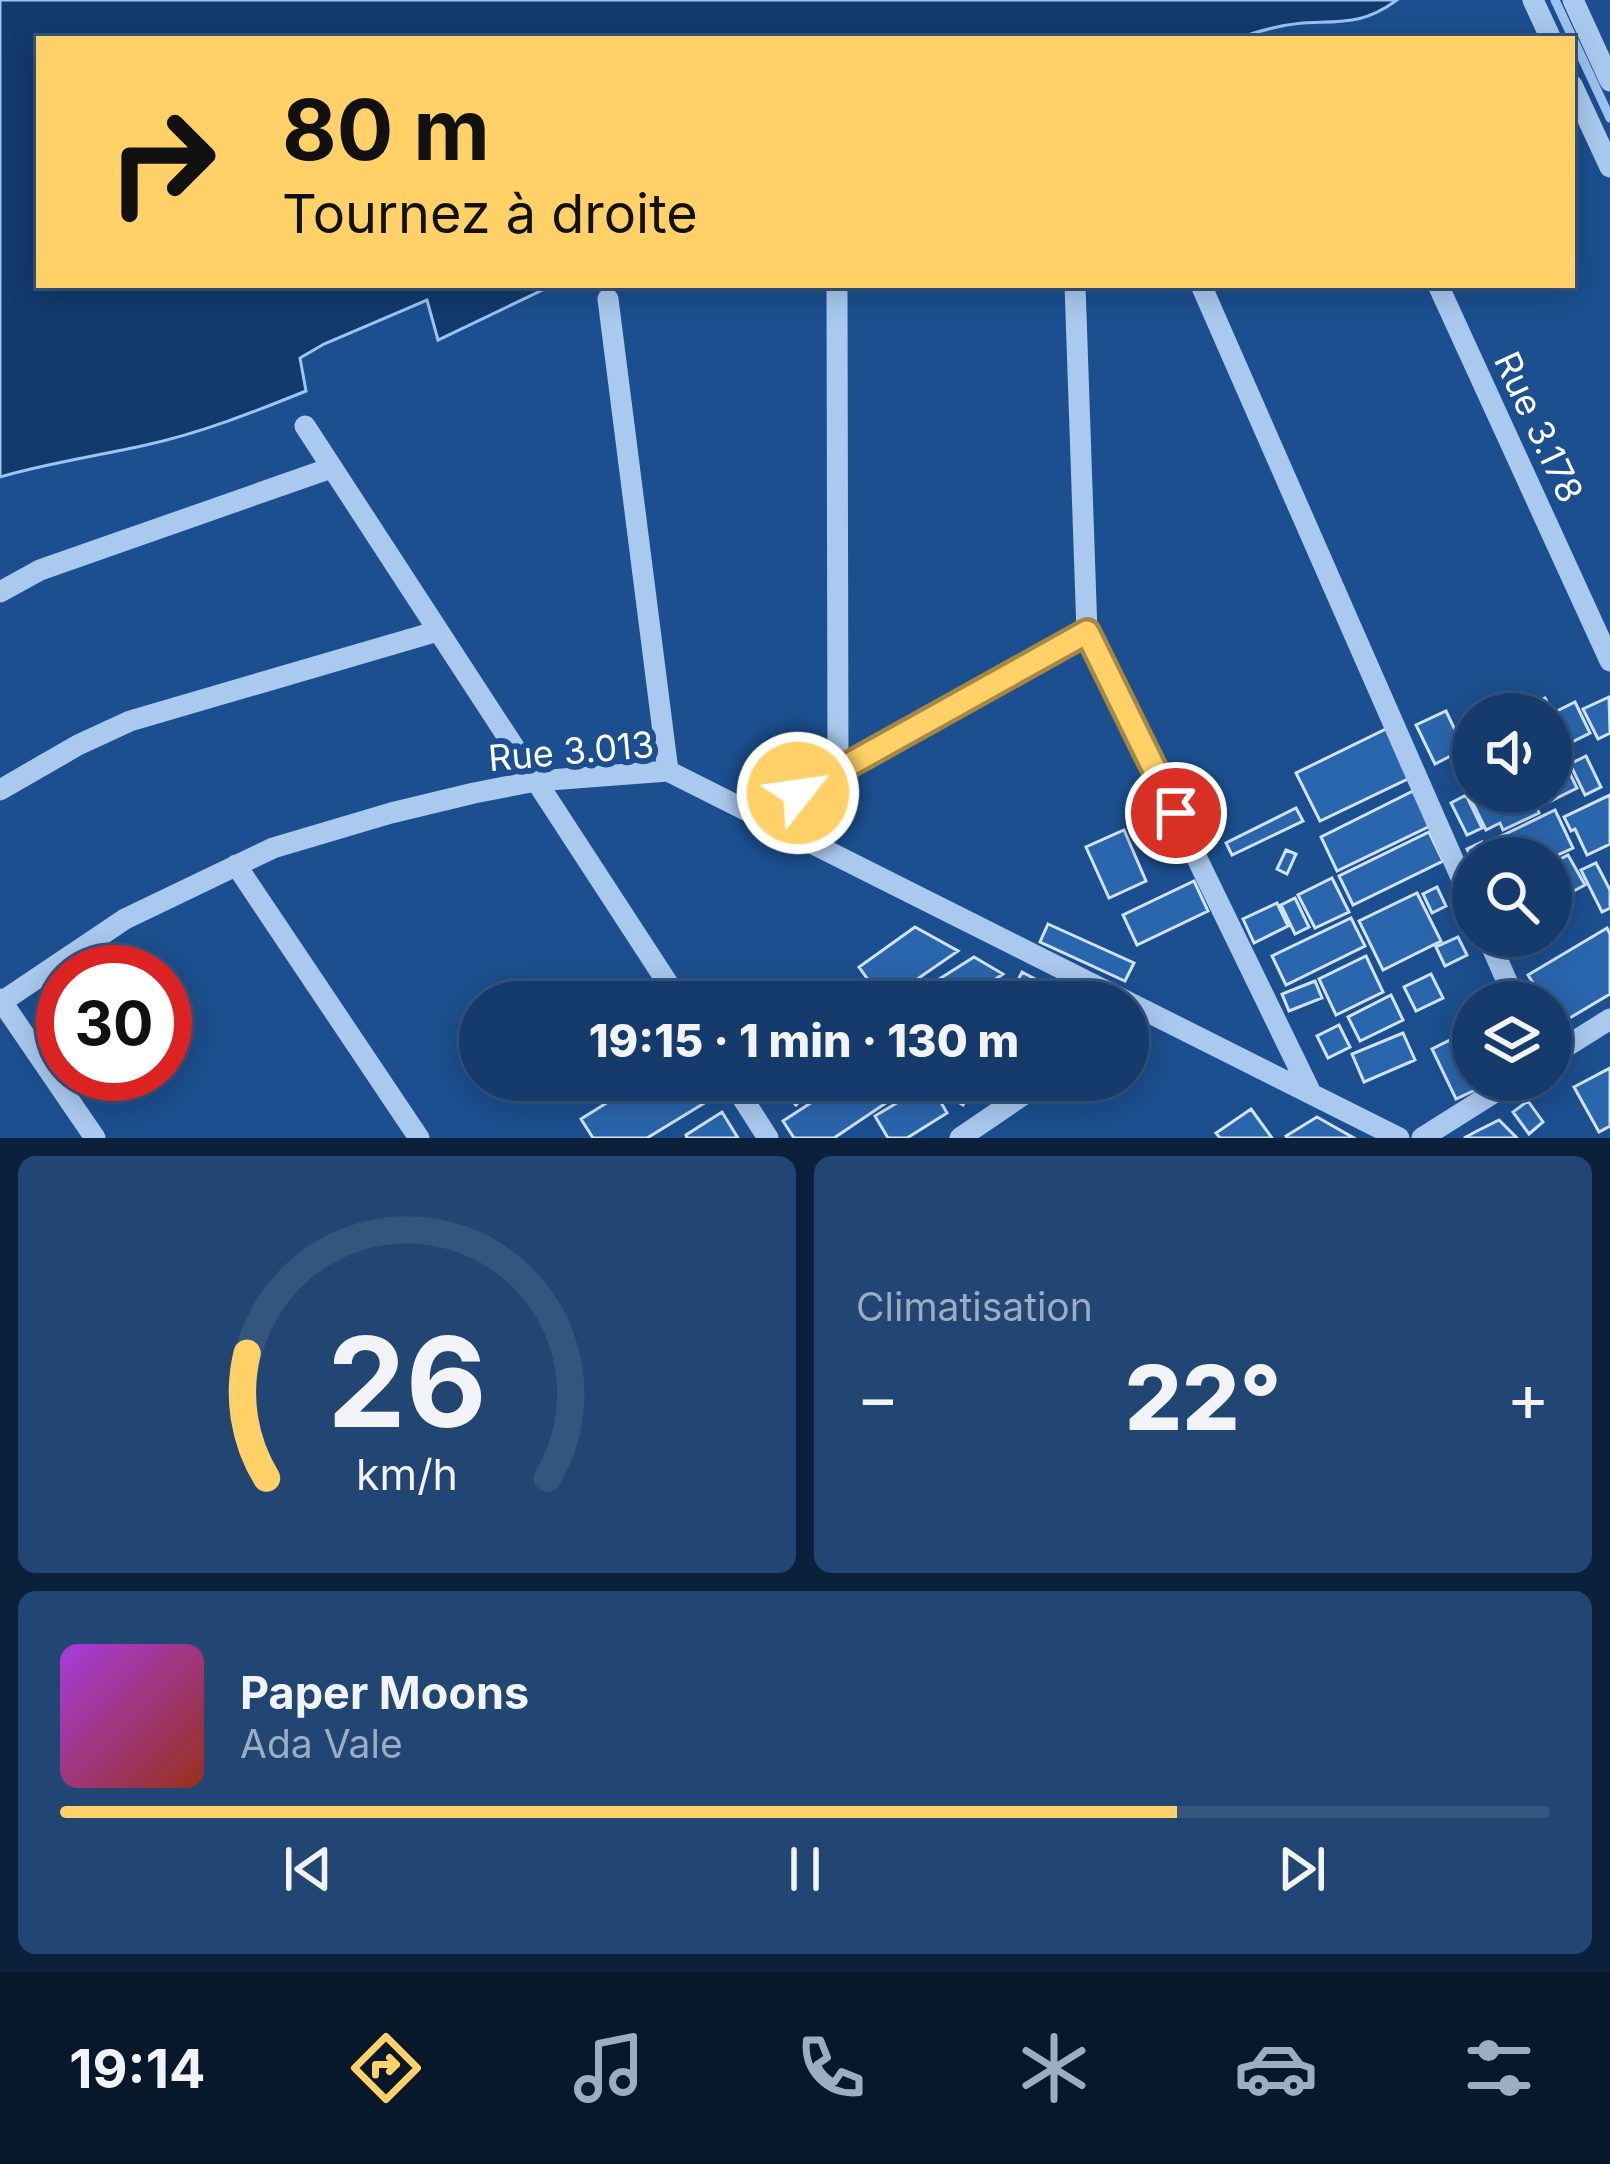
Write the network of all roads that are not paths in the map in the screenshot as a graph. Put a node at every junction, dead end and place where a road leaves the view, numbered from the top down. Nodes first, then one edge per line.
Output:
1 (1533, 0) edge
2 (1573, 0) edge
3 (1550, 36) edge
4 (1610, 81) edge
5 (1575, 91) edge
6 (1610, 167) edge
7 (837, 288) edge
8 (1075, 288) edge
9 (1202, 288) edge
10 (1439, 288) edge
11 (608, 299) dead end
12 (305, 426) dead end
13 (332, 468) junction
14 (0, 592) edge
15 (438, 631) junction
16 (1087, 632) junction
17 (1610, 661) edge
18 (838, 770) junction
19 (668, 771) junction
20 (536, 781) junction
21 (0, 790) edge
22 (758, 816) junction
23 (1452, 857) edge
24 (236, 865) junction
25 (666, 981) edge
26 (1068, 981) edge
27 (0, 1001) edge
28 (1610, 1019) edge
29 (1149, 1023) edge
30 (1572, 1043) edge
31 (1311, 1094) junction
32 (744, 1101) edge
33 (1015, 1101) edge
34 (1481, 1101) edge
35 (95, 1138) edge
36 (419, 1138) edge
37 (768, 1138) edge
38 (960, 1138) edge
39 (1400, 1138) edge
40 (1422, 1138) edge

1 - 3 street
2 - 4 street
5 - 6 street
7 - 18 street
8 - 16 street
9 - 23 street
10 - 17 street, Rue 3.178
11 - 19 street
12 - 13 street
13 - 14 street
13 - 15 street
15 - 20 street
15 - 21 street
16 - 18 street
16 - 31 street
18 - 22 street
19 - 20 street, Rue 3.013
19 - 22 street, Rue 3.013
20 - 24 street, Rue 3.013
20 - 25 street
22 - 26 street, Rue 3.013
24 - 27 street, Rue 3.013
24 - 36 street
27 - 35 street
28 - 30 street
29 - 31 street, Rue 3.013
31 - 39 street, Rue 3.013
32 - 37 street
33 - 38 street
34 - 40 street

